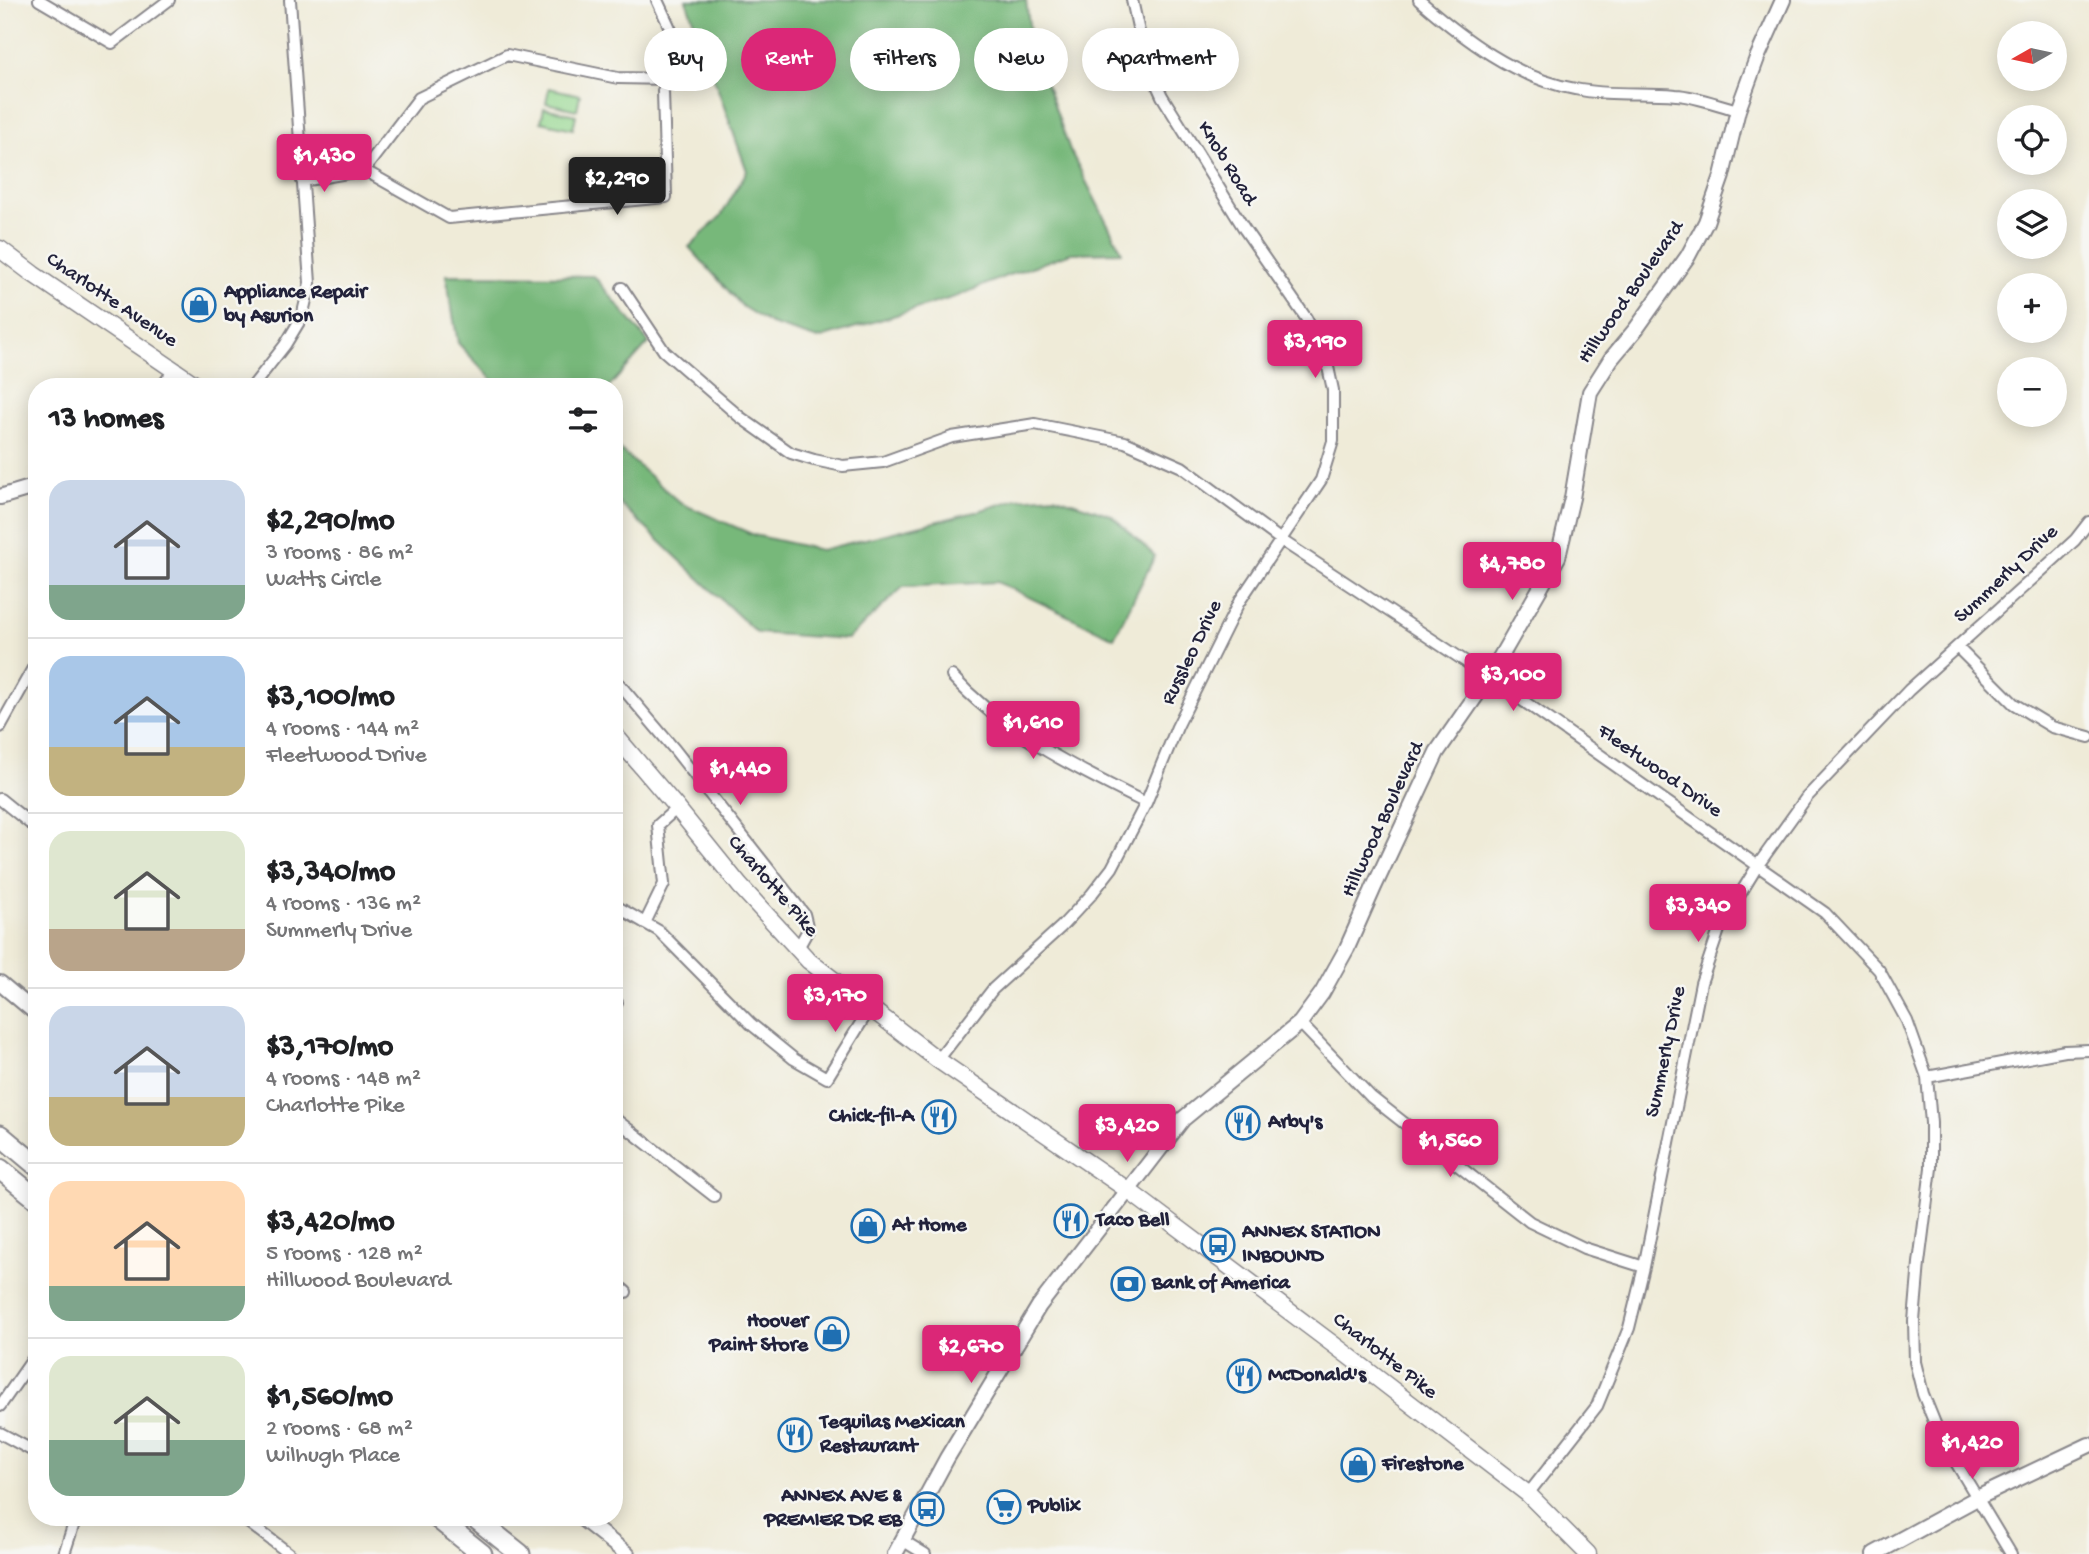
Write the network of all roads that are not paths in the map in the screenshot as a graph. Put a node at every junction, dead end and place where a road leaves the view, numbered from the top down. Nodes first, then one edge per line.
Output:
1 (39, 0) edge
2 (169, 0) edge
3 (290, 0) edge
4 (657, 0) edge
5 (1132, 0) edge
6 (1419, 0) edge
7 (1783, 0) edge
8 (670, 28) edge
9 (644, 79) edge
10 (663, 91) edge
11 (1738, 110) junction
12 (363, 170) junction
13 (302, 181) junction
14 (1245, 230) joint
15 (0, 249) edge
16 (622, 288) dead end
17 (176, 370) junction
18 (170, 378) edge
19 (187, 378) edge
20 (259, 378) edge
21 (28, 489) edge
22 (0, 497) edge
23 (2089, 522) edge
24 (1281, 540) junction
25 (1957, 647) junction
26 (952, 676) dead end
27 (1489, 677) junction
28 (28, 685) edge
29 (623, 689) edge
30 (0, 727) edge
31 (2089, 737) edge
32 (623, 745) edge
33 (0, 799) edge
34 (1146, 803) junction
35 (677, 808) junction
36 (28, 822) edge
37 (1758, 865) junction
38 (623, 910) edge
39 (645, 923) junction
40 (797, 948) junction
41 (0, 983) edge
42 (28, 1006) edge
43 (870, 1008) junction
44 (1300, 1023) junction
45 (2089, 1050) edge
46 (938, 1060) junction
47 (1927, 1077) junction
48 (623, 1125) edge
49 (0, 1135) edge
50 (28, 1158) edge
51 (0, 1169) edge
52 (1129, 1191) junction
53 (28, 1192) edge
54 (714, 1196) dead end
55 (1644, 1267) junction
56 (623, 1290) edge
57 (626, 1292) dead end
58 (28, 1366) edge
59 (0, 1406) edge
60 (0, 1433) edge
61 (2089, 1445) edge
62 (28, 1448) edge
63 (1528, 1494) junction
64 (1977, 1498) junction
65 (73, 1526) edge
66 (253, 1526) edge
67 (447, 1526) edge
68 (485, 1526) edge
69 (591, 1526) edge
70 (902, 1540) junction
71 (64, 1554) edge
72 (290, 1554) edge
73 (482, 1554) edge
74 (520, 1554) edge
75 (627, 1554) edge
76 (895, 1554) edge
77 (925, 1554) edge
78 (1588, 1554) edge
79 (1874, 1554) edge
80 (2011, 1554) edge

1 - 2 street
3 - 13 street
4 - 8 street
5 - 14 street, Knob Road
6 - 11 street
7 - 11 street, Hillwood Boulevard
9 - 12 street
10 - 12 street
11 - 27 street, Hillwood Boulevard
12 - 13 street
13 - 20 street
14 - 24 street, Russleo Drive
15 - 17 main road, Charlotte Avenue
16 - 24 street, Fleetwood Drive
17 - 18 street
17 - 19 main road, Charlotte Avenue
21 - 22 street
23 - 25 street, Summerly Drive
24 - 27 street, Fleetwood Drive
24 - 34 street, Russleo Drive
25 - 31 street
25 - 37 street, Summerly Drive
26 - 34 street
27 - 37 street, Fleetwood Drive
27 - 44 street, Hillwood Boulevard
28 - 30 street
29 - 40 street
32 - 35 main road, Charlotte Pike
33 - 36 street
34 - 46 street, Russleo Drive
35 - 39 street
35 - 40 main road, Charlotte Pike
37 - 47 street, Fleetwood Drive
37 - 55 street, Summerly Drive
38 - 39 street
39 - 43 street
40 - 43 main road, Charlotte Pike
41 - 42 street
43 - 46 main road, Charlotte Pike
44 - 52 street, Hillwood Boulevard
44 - 55 street
45 - 47 street
46 - 52 main road, Charlotte Pike
47 - 64 street, Fleetwood Drive
48 - 54 street
49 - 50 highway
51 - 53 highway
52 - 63 main road, Charlotte Pike
52 - 70 street, Hillwood Boulevard
55 - 63 street, Summerly Drive
56 - 57 street
58 - 59 street
60 - 62 street
61 - 64 street
63 - 78 main road, Charlotte Pike
64 - 79 street
64 - 80 street, Fleetwood Drive
65 - 71 street
66 - 72 street
67 - 73 highway
68 - 74 highway
69 - 75 street
70 - 76 street, Hillwood Boulevard
70 - 77 street

